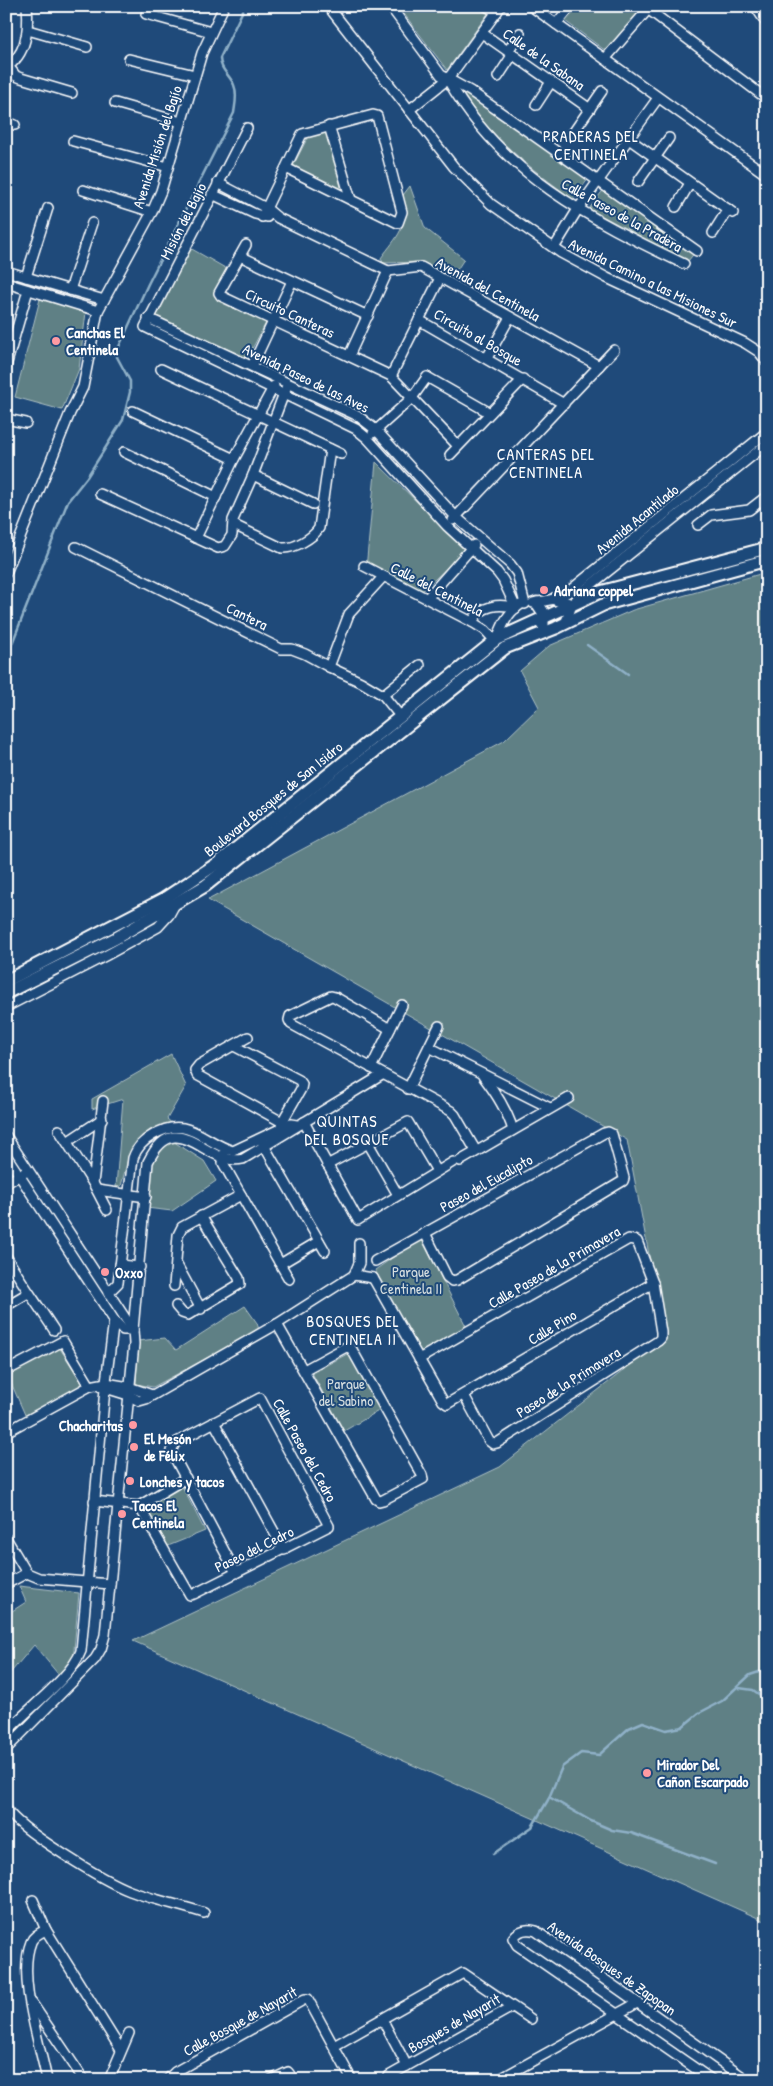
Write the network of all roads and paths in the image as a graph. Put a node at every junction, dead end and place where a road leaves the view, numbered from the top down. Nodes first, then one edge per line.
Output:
1 (27, 6) edge
2 (224, 6) edge
3 (328, 6) edge
4 (390, 6) edge
5 (486, 6) edge
6 (531, 6) edge
7 (571, 6) edge
8 (755, 6) edge
9 (650, 8) edge
10 (499, 9) edge
11 (146, 14) dead end
12 (556, 24) junction
13 (767, 24) edge
14 (28, 30) junction
15 (211, 32) junction
16 (482, 32) junction
17 (520, 33) dead end
18 (87, 47) dead end
19 (510, 53) junction
20 (129, 58) dead end
21 (605, 59) junction
22 (7, 66) edge
23 (195, 75) junction
24 (498, 77) dead end
25 (448, 79) junction
26 (551, 82) junction
27 (602, 91) dead end
28 (72, 93) dead end
29 (658, 98) junction
30 (767, 99) edge
31 (115, 104) dead end
32 (536, 105) dead end
33 (590, 109) junction
34 (409, 110) junction
35 (181, 122) junction
36 (329, 126) junction
37 (247, 128) dead end
38 (573, 133) dead end
39 (669, 138) dead end
40 (629, 139) junction
41 (73, 141) dead end
42 (655, 158) junction
43 (168, 167) junction
44 (286, 168) junction
45 (767, 175) edge
46 (598, 181) junction
47 (638, 182) dead end
48 (690, 182) junction
49 (218, 183) junction
50 (83, 190) dead end
51 (212, 194) junction
52 (351, 200) junction
53 (676, 207) dead end
54 (578, 209) junction
55 (47, 211) dead end
56 (152, 212) junction
57 (264, 212) junction
58 (92, 223) dead end
59 (713, 233) dead end
60 (246, 244) dead end
61 (554, 248) junction
62 (697, 251) dead end
63 (240, 256) junction
64 (684, 264) dead end
65 (6, 271) edge
66 (388, 272) junction
67 (26, 277) junction
68 (440, 278) junction
69 (292, 281) junction
70 (6, 283) edge
71 (28, 290) junction
72 (70, 290) junction
73 (104, 300) junction
74 (98, 311) junction
75 (368, 316) junction
76 (510, 317) junction
77 (148, 318) junction
78 (419, 320) junction
79 (274, 321) junction
80 (145, 327) joint
81 (614, 350) dead end
82 (349, 356) junction
83 (487, 358) junction
84 (767, 362) edge
85 (6, 366) edge
86 (252, 366) junction
87 (599, 366) junction
88 (161, 369) dead end
89 (391, 376) junction
90 (277, 378) junction
91 (522, 379) junction
92 (288, 384) junction
93 (273, 389) junction
94 (283, 394) junction
95 (412, 398) junction
96 (564, 404) junction
97 (134, 411) dead end
98 (490, 413) junction
99 (257, 414) junction
100 (7, 422) edge
101 (274, 422) junction
102 (26, 423) dead end
103 (376, 430) junction
104 (767, 432) edge
105 (367, 438) junction
106 (767, 444) edge
107 (458, 446) junction
108 (330, 449) junction
109 (124, 452) dead end
110 (342, 454) dead end
111 (450, 455) dead end
112 (234, 459) junction
113 (253, 475) junction
114 (423, 482) junction
115 (414, 490) junction
116 (100, 494) dead end
117 (767, 496) edge
118 (216, 497) junction
119 (313, 504) dead end
120 (456, 517) junction
121 (234, 525) junction
122 (698, 525) dead end
123 (447, 526) junction
124 (196, 538) junction
125 (478, 539) junction
126 (76, 547) dead end
127 (767, 548) edge
128 (471, 549) junction
129 (767, 560) edge
130 (364, 566) dead end
131 (691, 568) junction
132 (6, 573) edge
133 (383, 577) junction
134 (694, 580) junction
135 (430, 595) dead end
136 (556, 599) junction
137 (531, 604) junction
138 (572, 605) junction
139 (516, 608) junction
140 (544, 618) junction
141 (472, 622) junction
142 (565, 624) junction
143 (541, 634) junction
144 (496, 640) junction
145 (420, 665) dead end
146 (329, 667) junction
147 (383, 695) junction
148 (400, 716) junction
149 (175, 904) junction
150 (6, 981) edge
151 (6, 993) edge
152 (402, 1006) dead end
153 (6, 1007) edge
154 (439, 1026) dead end
155 (390, 1029) junction
156 (248, 1037) dead end
157 (234, 1046) junction
158 (429, 1047) junction
159 (371, 1068) junction
160 (382, 1075) junction
161 (482, 1075) junction
162 (408, 1089) junction
163 (569, 1098) dead end
164 (103, 1101) dead end
165 (550, 1108) junction
166 (102, 1119) junction
167 (300, 1123) junction
168 (284, 1128) junction
169 (59, 1130) dead end
170 (513, 1130) junction
171 (6, 1136) edge
172 (148, 1138) junction
173 (259, 1138) junction
174 (199, 1139) junction
175 (67, 1142) junction
176 (368, 1143) junction
177 (155, 1147) junction
178 (265, 1148) junction
179 (476, 1150) junction
180 (224, 1153) junction
181 (6, 1154) edge
182 (132, 1158) junction
183 (148, 1162) junction
184 (327, 1165) junction
185 (437, 1171) junction
186 (24, 1173) junction
187 (6, 1183) edge
188 (95, 1186) junction
189 (128, 1193) junction
190 (241, 1195) junction
191 (398, 1195) junction
192 (146, 1196) junction
193 (107, 1210) dead end
194 (201, 1216) junction
195 (425, 1233) junction
196 (319, 1241) junction
197 (359, 1243) dead end
198 (325, 1251) dead end
199 (6, 1256) edge
200 (375, 1261) junction
201 (280, 1262) junction
202 (359, 1263) junction
203 (120, 1265) junction
204 (176, 1265) junction
205 (140, 1267) junction
206 (354, 1275) junction
207 (373, 1278) junction
208 (289, 1279) dead end
209 (653, 1283) junction
210 (174, 1286) dead end
211 (28, 1293) junction
212 (108, 1293) junction
213 (6, 1306) edge
214 (176, 1306) dead end
215 (201, 1309) junction
216 (114, 1320) junction
217 (278, 1324) junction
218 (54, 1330) dead end
219 (133, 1330) junction
220 (658, 1341) joint
221 (419, 1359) junction
222 (304, 1370) junction
223 (6, 1371) edge
224 (100, 1386) junction
225 (128, 1391) junction
226 (464, 1395) junction
227 (214, 1422) junction
228 (6, 1432) edge
229 (186, 1478) junction
230 (94, 1501) junction
231 (118, 1504) junction
232 (139, 1506) junction
233 (329, 1526) joint
234 (6, 1538) edge
235 (284, 1550) junction
236 (27, 1573) junction
237 (236, 1573) junction
238 (86, 1582) junction
239 (6, 1584) edge
240 (110, 1584) junction
241 (81, 1651) junction
242 (95, 1659) junction
243 (6, 1733) edge
244 (10, 1745) edge
245 (6, 1808) edge
246 (33, 1900) dead end
247 (204, 1914) dead end
248 (46, 1930) junction
249 (29, 1999) junction
250 (637, 2003) junction
251 (512, 2007) junction
252 (617, 2014) junction
253 (382, 2019) junction
254 (531, 2019) dead end
255 (128, 2033) dead end
256 (334, 2046) junction
257 (121, 2050) junction
258 (407, 2066) junction
259 (389, 2076) dead end
260 (47, 2080) edge
261 (84, 2080) edge
262 (109, 2080) edge
263 (167, 2080) edge
264 (271, 2080) edge
265 (294, 2080) edge
266 (352, 2080) edge
267 (498, 2080) edge
268 (712, 2080) edge
269 (747, 2080) edge

1 - 14 street
2 - 15 street, Avenida Misión del Bajío
3 - 34 street, Avenida Camino a las Misiones Sur
4 - 25 street
5 - 10 street
6 - 12 street
7 - 12 street
8 - 13 street
9 - 21 street
9 - 30 street
10 - 16 street, Calle de la Sabana
11 - 15 street
12 - 21 street
14 - 18 street
14 - 22 street
15 - 23 street, Avenida Misión del Bajío
16 - 19 street, Calle de la Sabana
16 - 25 street, Calle de la Sabana
17 - 19 street
19 - 24 street
19 - 26 street, Calle de la Sabana
20 - 23 street
21 - 29 street
22 - 28 street
23 - 35 street, Avenida Misión del Bajío
25 - 34 street, Calle de la Sabana
25 - 46 street
25 - 54 street, Calle Paseo de la Pradera
26 - 32 street
26 - 33 street, Calle de la Sabana
27 - 33 street
29 - 40 street
29 - 45 street
31 - 35 street
33 - 38 street
34 - 61 street, Avenida Camino a las Misiones Sur
35 - 43 street, Avenida Misión del Bajío
36 - 44 street
36 - 52 street
36 - 52 street
37 - 49 street, Misión del Bajío
39 - 42 street
40 - 42 street
40 - 46 street
41 - 43 street
42 - 47 street
42 - 48 street
43 - 56 street, Avenida Misión del Bajío
44 - 52 street
44 - 57 street
46 - 54 street
46 - 62 street
48 - 53 street
48 - 59 street
49 - 51 street, Misión del Bajío
49 - 57 street
50 - 56 street
51 - 57 street
51 - 77 street, Misión del Bajío
54 - 61 street
54 - 64 street, Calle Paseo de la Pradera
55 - 67 street
56 - 73 street, Avenida Misión del Bajío
57 - 66 street
58 - 72 street
60 - 63 street, Circuito Canteras
61 - 84 street, Avenida Camino a las Misiones Sur
63 - 69 street, Circuito Canteras
63 - 79 street, Circuito Canteras
65 - 67 street
66 - 68 street, Avenida del Centinela
66 - 75 street
67 - 72 street
68 - 76 street, Avenida del Centinela
68 - 78 street, Circuito al Bosque
69 - 75 street, Circuito Canteras
69 - 79 street
70 - 71 street
71 - 74 street
71 - 85 street
72 - 73 street
73 - 74 street, Avenida Misión del Bajío
74 - 132 street, Avenida Misión del Bajío
75 - 82 street
76 - 83 street
76 - 87 street, Avenida del Centinela
77 - 80 street, Misión del Bajío
77 - 86 street, Avenida Paseo de las Aves
78 - 83 street, Circuito al Bosque
78 - 89 street, Circuito al Bosque
79 - 82 street, Circuito Canteras
79 - 86 street
80 - 93 street, Avenida Paseo de las Aves
81 - 87 street
82 - 89 street
83 - 91 street, Circuito al Bosque
86 - 90 street, Avenida Paseo de las Aves
87 - 96 street
88 - 99 street
89 - 95 street
90 - 92 street, Avenida Paseo de las Aves
90 - 93 street
91 - 96 street, Circuito al Bosque
91 - 98 street, Circuito al Bosque
92 - 94 street
92 - 103 street, Avenida Paseo de las Aves
93 - 94 street, Avenida Paseo de las Aves
93 - 99 street
94 - 101 street
94 - 105 street, Avenida Paseo de las Aves
95 - 98 street
95 - 103 street
95 - 107 street
96 - 120 street
97 - 112 street
98 - 107 street, Circuito al Bosque
99 - 101 street
99 - 112 street
100 - 102 street
101 - 108 street
101 - 113 street
103 - 105 street
103 - 114 street, Avenida Paseo de las Aves
104 - 136 street, Avenida Acantilado
105 - 115 street, Avenida Paseo de las Aves
106 - 138 street, Avenida Acantilado
107 - 111 street, Circuito al Bosque
108 - 110 street
108 - 121 street
109 - 118 street
112 - 118 street
113 - 119 street
113 - 121 street
114 - 115 street
114 - 120 street, Avenida Paseo de las Aves
115 - 123 street, Avenida Paseo de las Aves
116 - 124 street
117 - 122 street
118 - 124 street
120 - 123 street
120 - 125 street, Avenida Paseo de las Aves
121 - 124 street
123 - 128 street, Avenida Paseo de las Aves
125 - 128 street
125 - 137 street, Avenida Paseo de las Aves
126 - 146 street, Cantera
127 - 131 main road, Boulevard Bosques de San Isidro
128 - 135 street
128 - 139 street, Avenida Paseo de las Aves
129 - 134 main road, Boulevard Bosques de San Isidro
130 - 133 street, Calle del Centinela
131 - 134 main road
131 - 138 main road, Boulevard Bosques de San Isidro
133 - 141 street, Calle del Centinela
133 - 146 street
134 - 142 main road, Boulevard Bosques de San Isidro
136 - 137 street, Avenida Acantilado
136 - 138 main road
137 - 139 street, Avenida Acantilado
137 - 140 main road
138 - 140 main road, Boulevard Bosques de San Isidro
138 - 142 street, Avenida Acantilado
139 - 141 street, Avenida Acantilado
139 - 144 street
140 - 143 main road
140 - 144 main road, Boulevard Bosques de San Isidro
141 - 144 street, Calle del Centinela
142 - 143 main road, Boulevard Bosques de San Isidro
143 - 149 main road, Boulevard Bosques de San Isidro
144 - 148 main road, Boulevard Bosques de San Isidro
145 - 147 street
146 - 147 street, Cantera
147 - 148 street, Cantera
148 - 150 main road, Boulevard Bosques de San Isidro
149 - 151 main road, Boulevard Bosques de San Isidro
149 - 153 street, Boulevard Bosques de San Isidro
152 - 155 street
154 - 158 street
155 - 159 street
155 - 159 street
156 - 157 street
157 - 168 street
157 - 168 street
158 - 161 street
158 - 162 street
159 - 160 street
160 - 162 street
160 - 167 street
161 - 165 street
161 - 170 street
162 - 179 street
163 - 165 street
164 - 166 street
165 - 170 street
166 - 175 street
166 - 188 street
167 - 168 street
167 - 184 street
168 - 173 street
168 - 178 street
169 - 175 street
170 - 179 street
171 - 186 street
172 - 174 street
172 - 177 street
172 - 182 street
173 - 178 street
173 - 180 street
174 - 177 street
174 - 180 street
175 - 188 street
176 - 184 street
176 - 185 street
176 - 191 street
177 - 183 street
178 - 180 street
178 - 196 street
179 - 185 street
180 - 190 street
181 - 186 street
182 - 183 street
182 - 189 street
183 - 192 street
184 - 191 street
185 - 191 street
186 - 187 street
186 - 212 street
186 - 216 street
188 - 189 street
188 - 193 street
189 - 192 street
189 - 203 street
190 - 194 street
190 - 201 street
192 - 205 street
194 - 204 street
194 - 215 street
195 - 195 street, Paseo del Eucalipto
195 - 200 street, Paseo del Eucalipto
196 - 198 street
196 - 201 street
197 - 202 street
199 - 211 street
200 - 202 street
200 - 207 street
201 - 208 street
202 - 206 street
203 - 205 street
203 - 212 street
204 - 210 street
204 - 215 street
205 - 219 street
206 - 207 street
206 - 217 street
207 - 221 street
209 - 220 street, Calle Paseo de la Primavera
209 - 221 street, Calle Paseo de la Primavera
209 - 226 street, Calle Pino
211 - 213 street
211 - 218 street
212 - 219 street
214 - 215 street
216 - 219 street
216 - 224 street
217 - 222 street
217 - 225 street
219 - 225 street
220 - 226 street, Paseo de la Primavera
221 - 226 street
222 - 222 street
223 - 224 street
224 - 225 street
224 - 228 street
224 - 230 street
225 - 231 street
227 - 229 street, Calle Paseo del Cedro
227 - 233 street, Calle Paseo del Cedro
227 - 235 street
229 - 232 street
229 - 237 street
230 - 231 street
230 - 238 street
231 - 232 street
231 - 240 street
232 - 237 street, Paseo del Cedro
233 - 235 street, Paseo del Cedro
234 - 236 street
235 - 237 street, Paseo del Cedro
236 - 238 street
236 - 239 street
238 - 240 street
238 - 241 street
240 - 242 street
241 - 242 street
241 - 243 street
242 - 244 street
243 - 244 street
245 - 247 street
246 - 248 street
248 - 249 street
248 - 257 street
249 - 260 street
249 - 261 street
250 - 252 street
250 - 252 street, Avenida Bosques de Zapopan
250 - 269 street, Avenida Bosques de Zapopan
251 - 253 street, Bosques de Nayarit
251 - 254 street
251 - 258 street, Bosques de Nayarit
252 - 267 street
252 - 268 street, Avenida Bosques de Zapopan
253 - 256 street
253 - 258 street, Bosques de Nayarit
255 - 257 street
256 - 263 street, Calle Bosque de Nayarit
256 - 266 street
257 - 262 street
258 - 259 street
264 - 265 street

